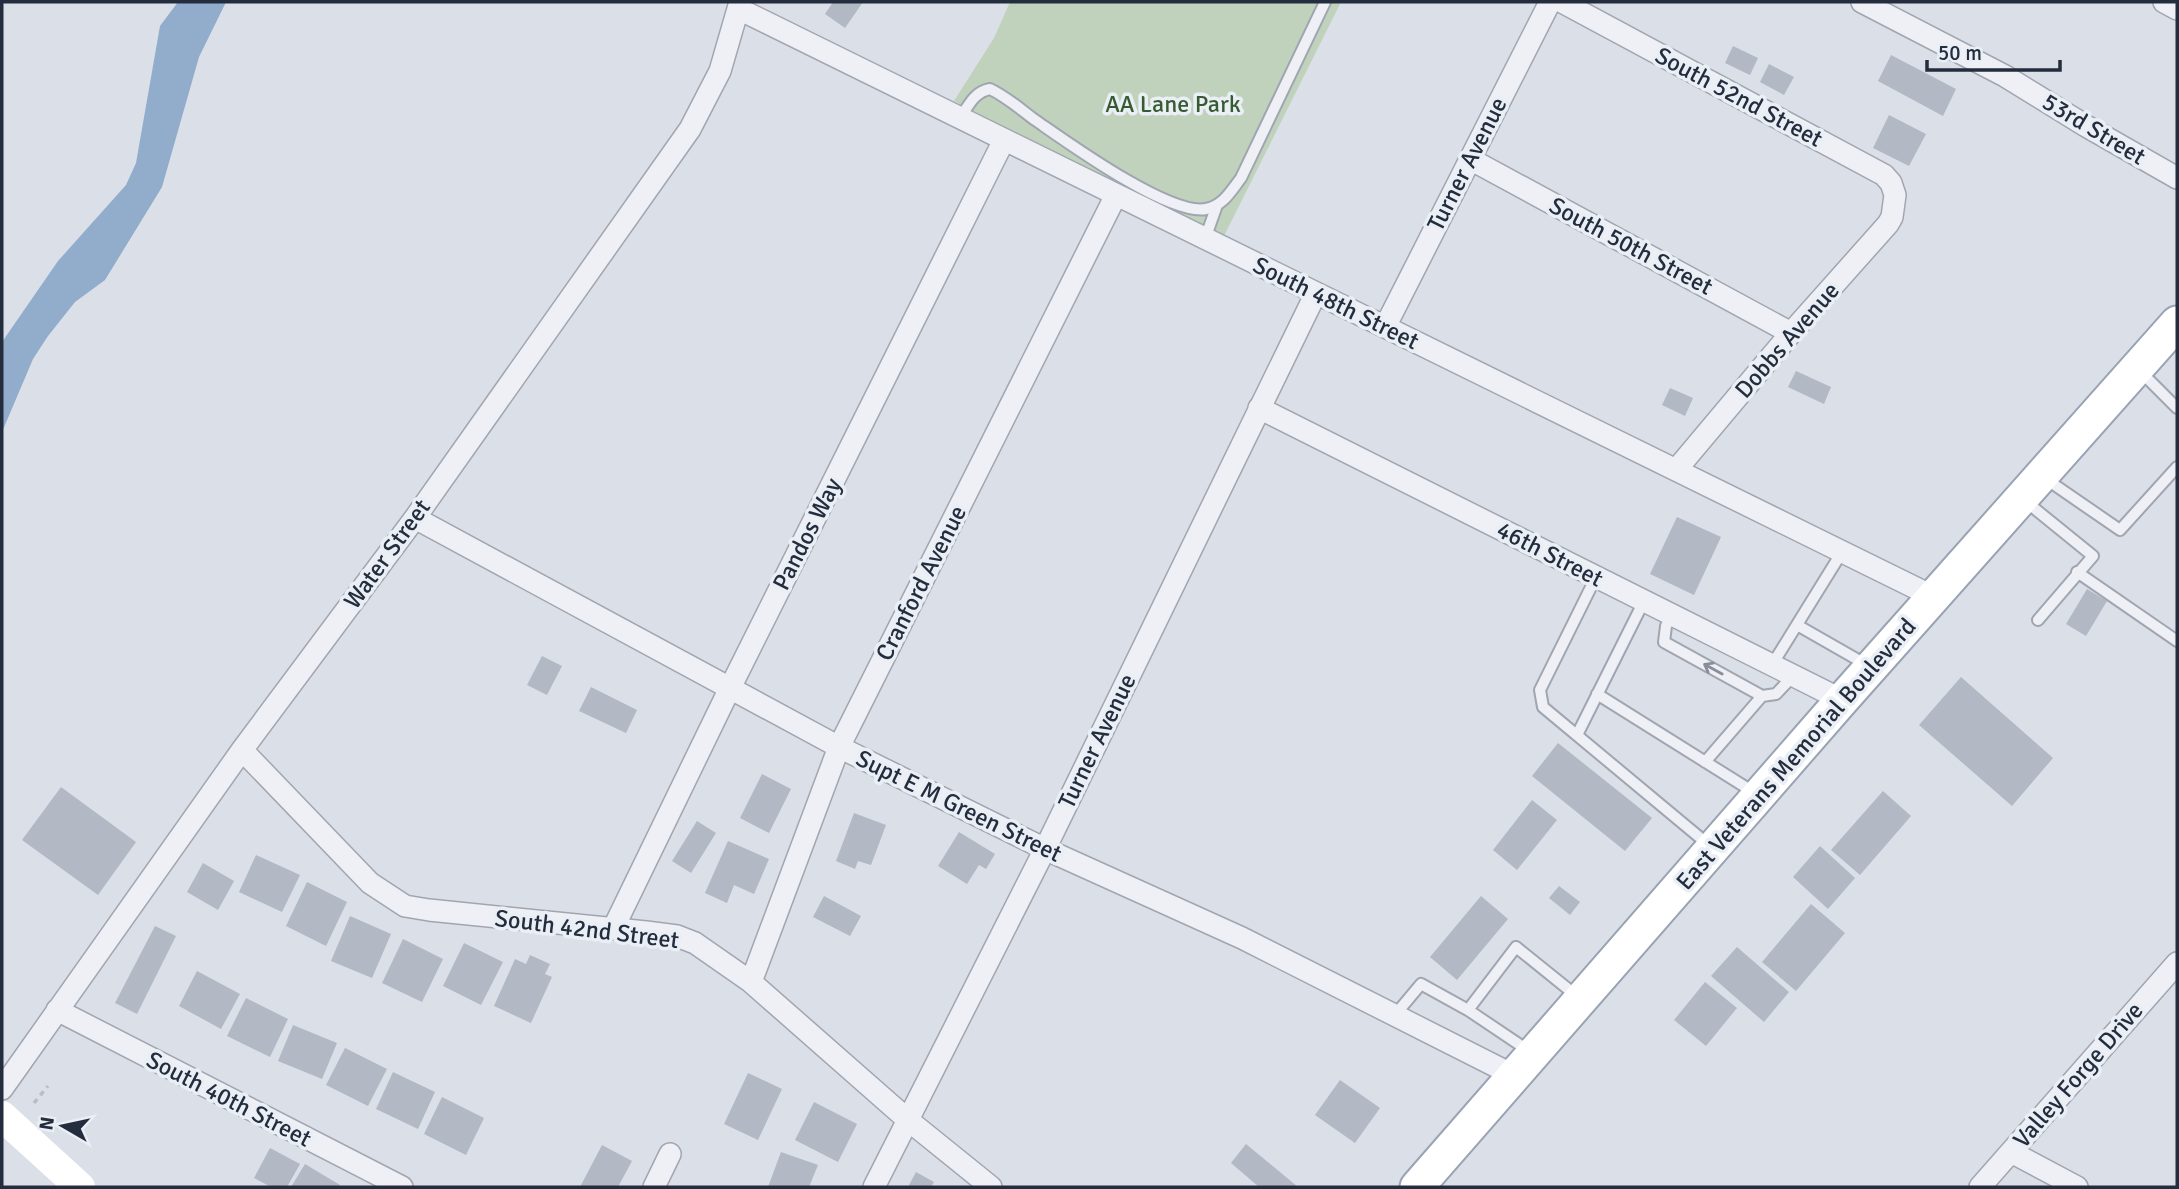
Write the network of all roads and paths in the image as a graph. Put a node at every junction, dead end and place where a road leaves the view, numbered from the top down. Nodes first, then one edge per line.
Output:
1 (1325, 2) edge
2 (1550, 2) edge
3 (1562, 2) edge
4 (1861, 2) edge
5 (2164, 2) edge
6 (739, 6) edge
7 (2177, 9) edge
8 (960, 118) junction
9 (1004, 140) junction
10 (1470, 159) junction
11 (2177, 178) edge
12 (1116, 195) junction
13 (1217, 205) junction
14 (1894, 207) joint
15 (1205, 239) junction
16 (1315, 293) junction
17 (2177, 323) edge
18 (1385, 327) junction
19 (1791, 332) junction
20 (2137, 368) junction
21 (1259, 408) junction
22 (2177, 408) edge
23 (2177, 467) edge
24 (1676, 470) junction
25 (2032, 487) junction
26 (415, 518) junction
27 (1842, 552) junction
28 (2077, 572) junction
29 (1596, 577) junction
30 (1934, 597) junction
31 (1644, 601) junction
32 (1672, 615) junction
33 (2038, 620) dead end
34 (1797, 625) junction
35 (2177, 641) edge
36 (1772, 665) junction
37 (1871, 667) junction
38 (1793, 676) junction
39 (730, 688) junction
40 (1597, 694) junction
41 (1762, 696) junction
42 (1842, 700) junction
43 (1577, 734) junction
44 (839, 747) junction
45 (242, 750) junction
46 (1705, 762) junction
47 (1758, 795) junction
48 (1713, 848) junction
49 (1045, 849) junction
50 (612, 929) junction
51 (2177, 962) edge
52 (751, 982) junction
53 (1580, 999) junction
54 (57, 1010) junction
55 (1468, 1010) junction
56 (1395, 1015) junction
57 (1523, 1064) junction
58 (48, 1086) dead end
59 (2, 1089) edge
60 (34, 1103) dead end
61 (2, 1116) edge
62 (908, 1120) junction
63 (2011, 1152) junction
64 (670, 1154) dead end
65 (80, 1187) edge
66 (402, 1187) edge
67 (654, 1187) edge
68 (874, 1187) edge
69 (991, 1187) edge
70 (1417, 1187) edge
71 (1980, 1187) edge
72 (2077, 1187) edge

1 - 13 lane
2 - 10 street, Turner Avenue
3 - 14 street, South 52nd Street
4 - 11 street, 53rd Street
5 - 7 street
6 - 8 street, South 48th Street
6 - 26 street, Water Street
8 - 9 street, South 48th Street
8 - 13 lane
9 - 12 street, South 48th Street
9 - 39 street, Pandos Way
10 - 18 street, Turner Avenue
10 - 19 street, South 50th Street
12 - 15 street, South 48th Street
12 - 44 street, Cranford Avenue
13 - 15 lane
14 - 19 street, Dobbs Avenue
15 - 16 street, South 48th Street
16 - 18 street, South 48th Street
16 - 21 street, Turner Avenue
17 - 20 main road, East Veterans Memorial Boulevard
18 - 24 street, South 48th Street
19 - 24 street, Dobbs Avenue
20 - 22 lane
20 - 25 main road, East Veterans Memorial Boulevard
21 - 29 street, 46th Street
21 - 49 street, Turner Avenue
23 - 25 lane
24 - 27 street, South 48th Street
25 - 28 lane
25 - 30 main road, East Veterans Memorial Boulevard
26 - 39 street, Supt E M Green Street
26 - 45 street, Water Street
27 - 30 street, South 48th Street
27 - 34 lane
28 - 33 lane
28 - 35 lane
29 - 31 street, 46th Street
29 - 43 lane
30 - 37 main road, East Veterans Memorial Boulevard
31 - 32 street, 46th Street
31 - 40 lane
32 - 36 street, 46th Street
41 -> 32 lane
34 - 36 lane
34 - 37 lane
36 - 38 street, 46th Street
37 - 42 main road, East Veterans Memorial Boulevard
38 - 41 lane
38 - 42 street, 46th Street
39 - 44 street, Supt E M Green Street
39 - 50 street, Pandos Way
40 - 43 lane
40 - 46 lane
41 - 46 lane
42 - 47 main road, East Veterans Memorial Boulevard
43 - 48 lane
44 - 49 street, Supt E M Green Street
44 - 52 street, Cranford Avenue
45 - 50 street, South 42nd Street
45 - 54 street, Water Street
46 - 47 lane
47 - 48 main road, East Veterans Memorial Boulevard
48 - 53 main road, East Veterans Memorial Boulevard
49 - 56 street, Supt E M Green Street
49 - 62 street, Turner Avenue
50 - 52 street, South 42nd Street
51 - 63 street, Valley Forge Drive
52 - 62 street, South 42nd Street
53 - 55 lane
53 - 57 main road, East Veterans Memorial Boulevard
54 - 59 street, Water Street
54 - 66 street, South 40th Street
55 - 56 lane
55 - 57 lane
56 - 57 street, Supt E M Green Street
57 - 70 main road, East Veterans Memorial Boulevard
58 - 60 path
61 - 65 main road
62 - 68 street, Turner Avenue
62 - 69 street, South 42nd Street
63 - 71 street, Valley Forge Drive
63 - 72 street
64 - 67 street

